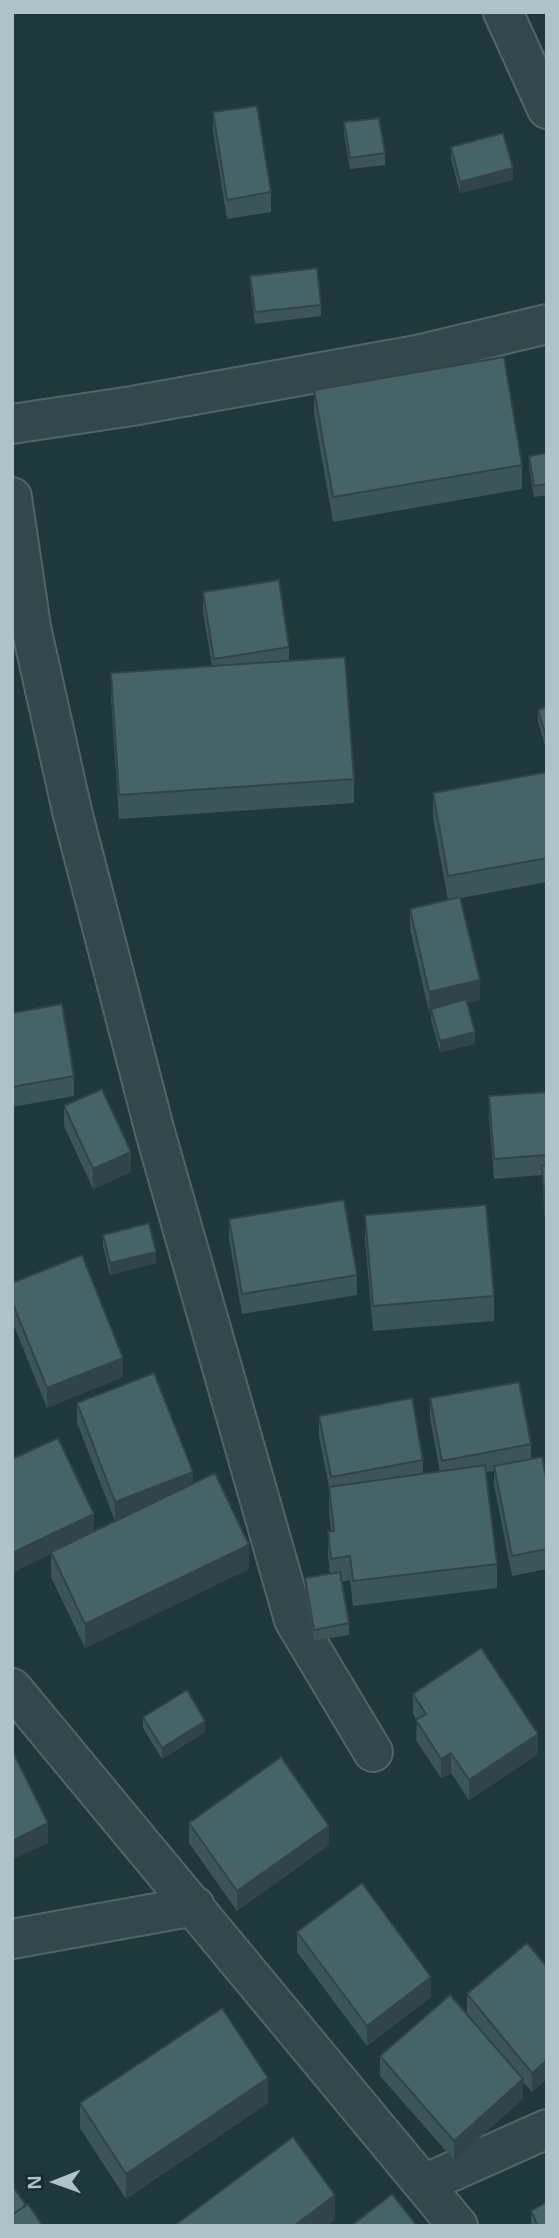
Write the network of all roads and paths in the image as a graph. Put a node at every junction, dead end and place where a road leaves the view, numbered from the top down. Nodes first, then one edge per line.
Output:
1 (503, 12) edge
2 (547, 109) edge
3 (547, 324) edge
4 (12, 424) edge
5 (12, 497) edge
6 (12, 1688) edge
7 (373, 1752) dead end
8 (195, 1906) junction
9 (12, 1939) edge
10 (547, 2129) edge
11 (424, 2184) junction
12 (458, 2226) edge

1 - 2 street
3 - 4 street
5 - 7 street
6 - 8 street
8 - 9 street
8 - 11 street
10 - 11 street
11 - 12 street

